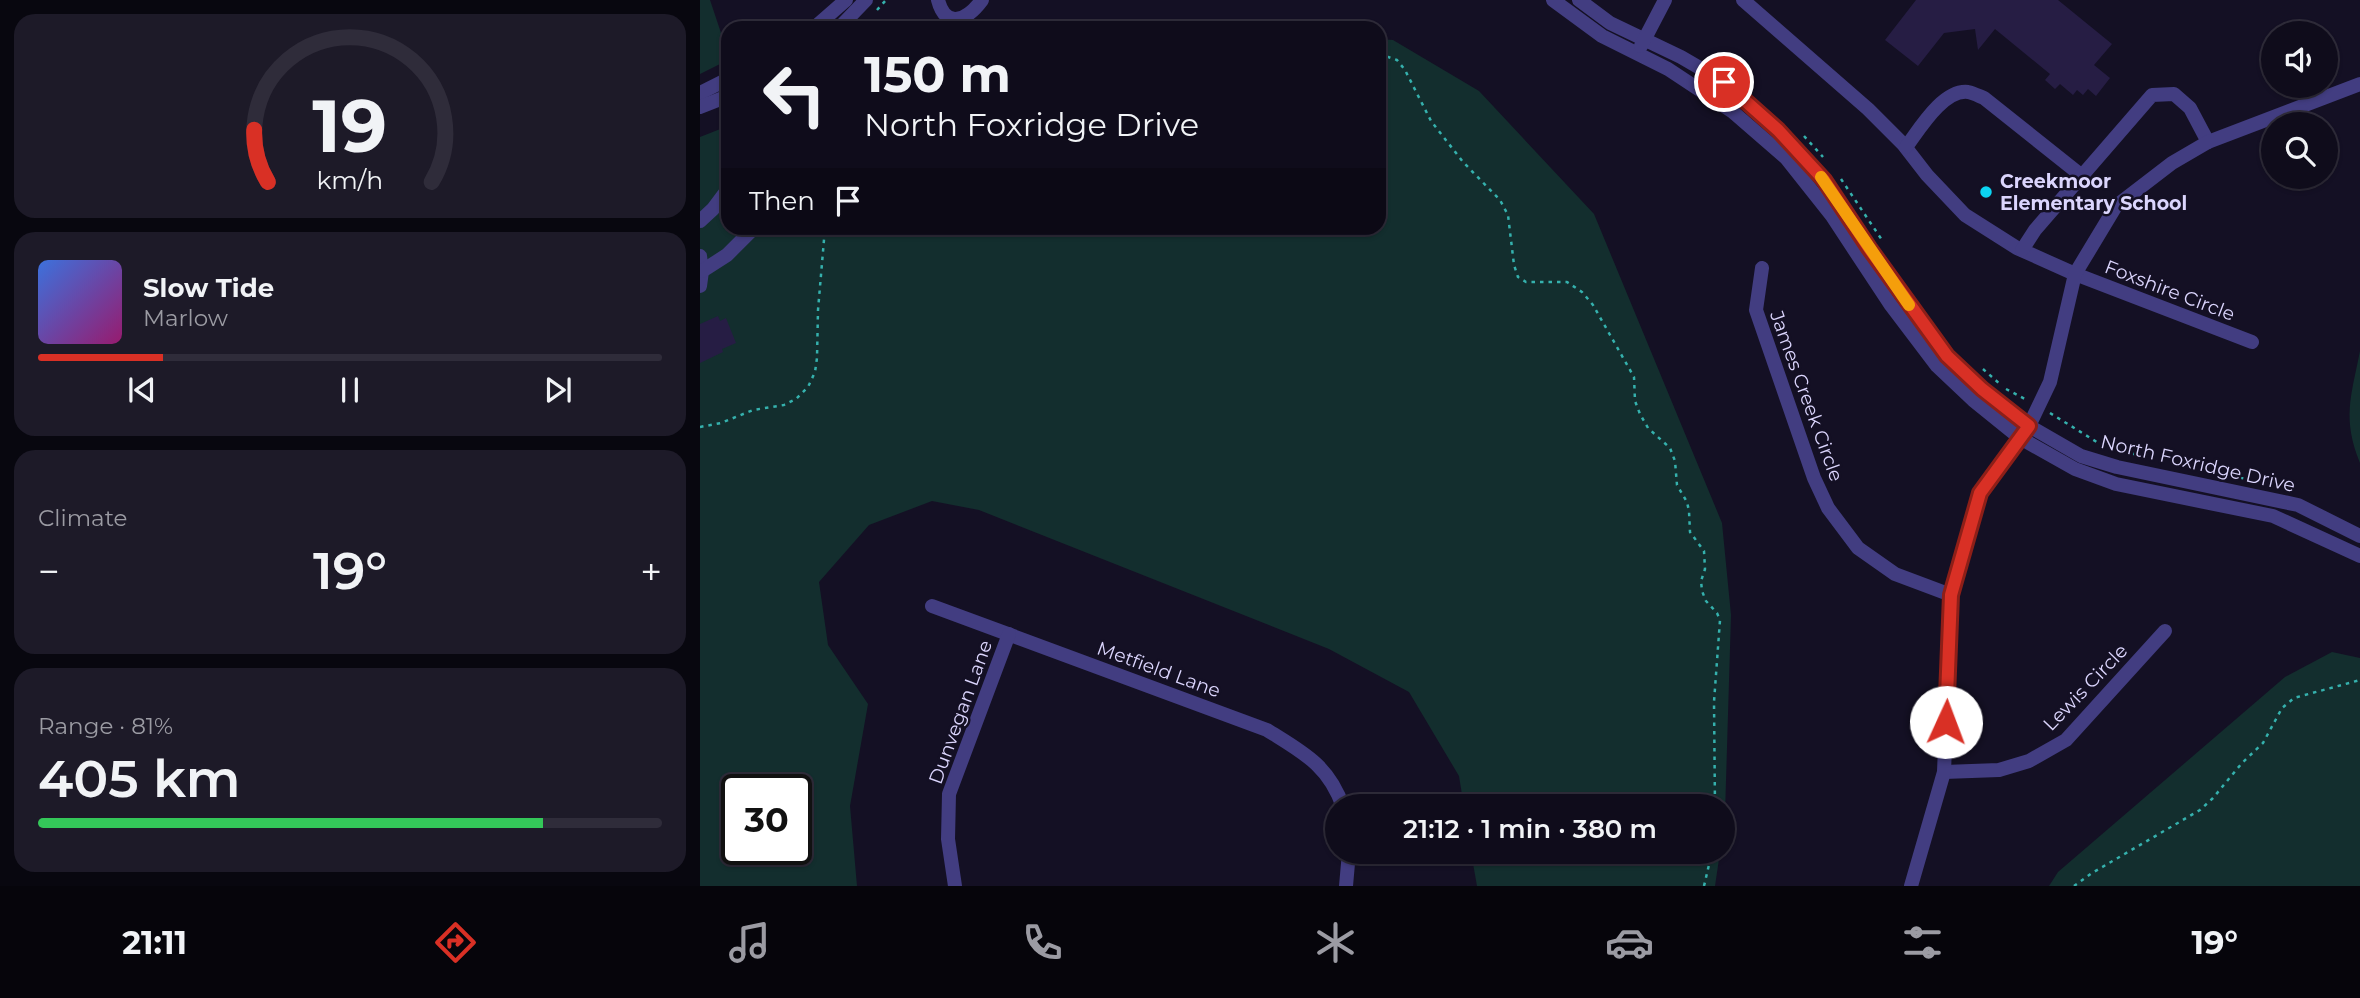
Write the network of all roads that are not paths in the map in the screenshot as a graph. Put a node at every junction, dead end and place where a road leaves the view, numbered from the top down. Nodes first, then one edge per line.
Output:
1 (846, 0) edge
2 (866, 0) edge
3 (938, 0) edge
4 (982, 0) edge
5 (1553, 0) edge
6 (1579, 0) edge
7 (1665, 0) edge
8 (1743, 0) edge
9 (822, 21) edge
10 (846, 21) edge
11 (1641, 46) junction
12 (721, 82) edge
13 (2360, 84) edge
14 (700, 93) edge
15 (721, 99) edge
16 (700, 107) edge
17 (2208, 142) junction
18 (1906, 147) junction
19 (2082, 176) junction
20 (721, 198) edge
21 (700, 222) edge
22 (747, 235) edge
23 (2022, 250) junction
24 (701, 264) edge
25 (1762, 268) dead end
26 (2075, 274) junction
27 (700, 286) edge
28 (2252, 342) dead end
29 (2024, 432) junction
30 (2360, 536) edge
31 (2360, 556) edge
32 (1951, 595) junction
33 (932, 606) dead end
34 (2165, 631) dead end
35 (1009, 634) junction
36 (1944, 772) junction
37 (1337, 794) edge
38 (1348, 864) edge
39 (955, 886) edge
40 (1346, 886) edge
41 (1911, 886) edge

1 - 9 street
2 - 10 street
3 - 4 street
5 - 11 street, North Foxridge Drive
6 - 11 street, North Foxridge Drive
7 - 11 street
8 - 18 street, Foxshire Circle
11 - 29 street, North Foxridge Drive
12 - 14 street
13 - 17 street
15 - 16 street
17 - 19 street
17 - 26 street
18 - 19 street
18 - 23 street, Foxshire Circle
19 - 23 street
20 - 21 street
22 - 24 street
23 - 26 street, Foxshire Circle
24 - 27 street
25 - 32 street, James Creek Circle
26 - 28 street, Foxshire Circle
26 - 29 street
29 - 30 street, North Foxridge Drive
29 - 31 street, North Foxridge Drive
29 - 32 street
32 - 36 street
33 - 35 street, Metfield Lane
34 - 36 street, Lewis Circle
35 - 37 street, Metfield Lane
35 - 39 street, Dunvegan Lane
36 - 41 street
38 - 40 street

